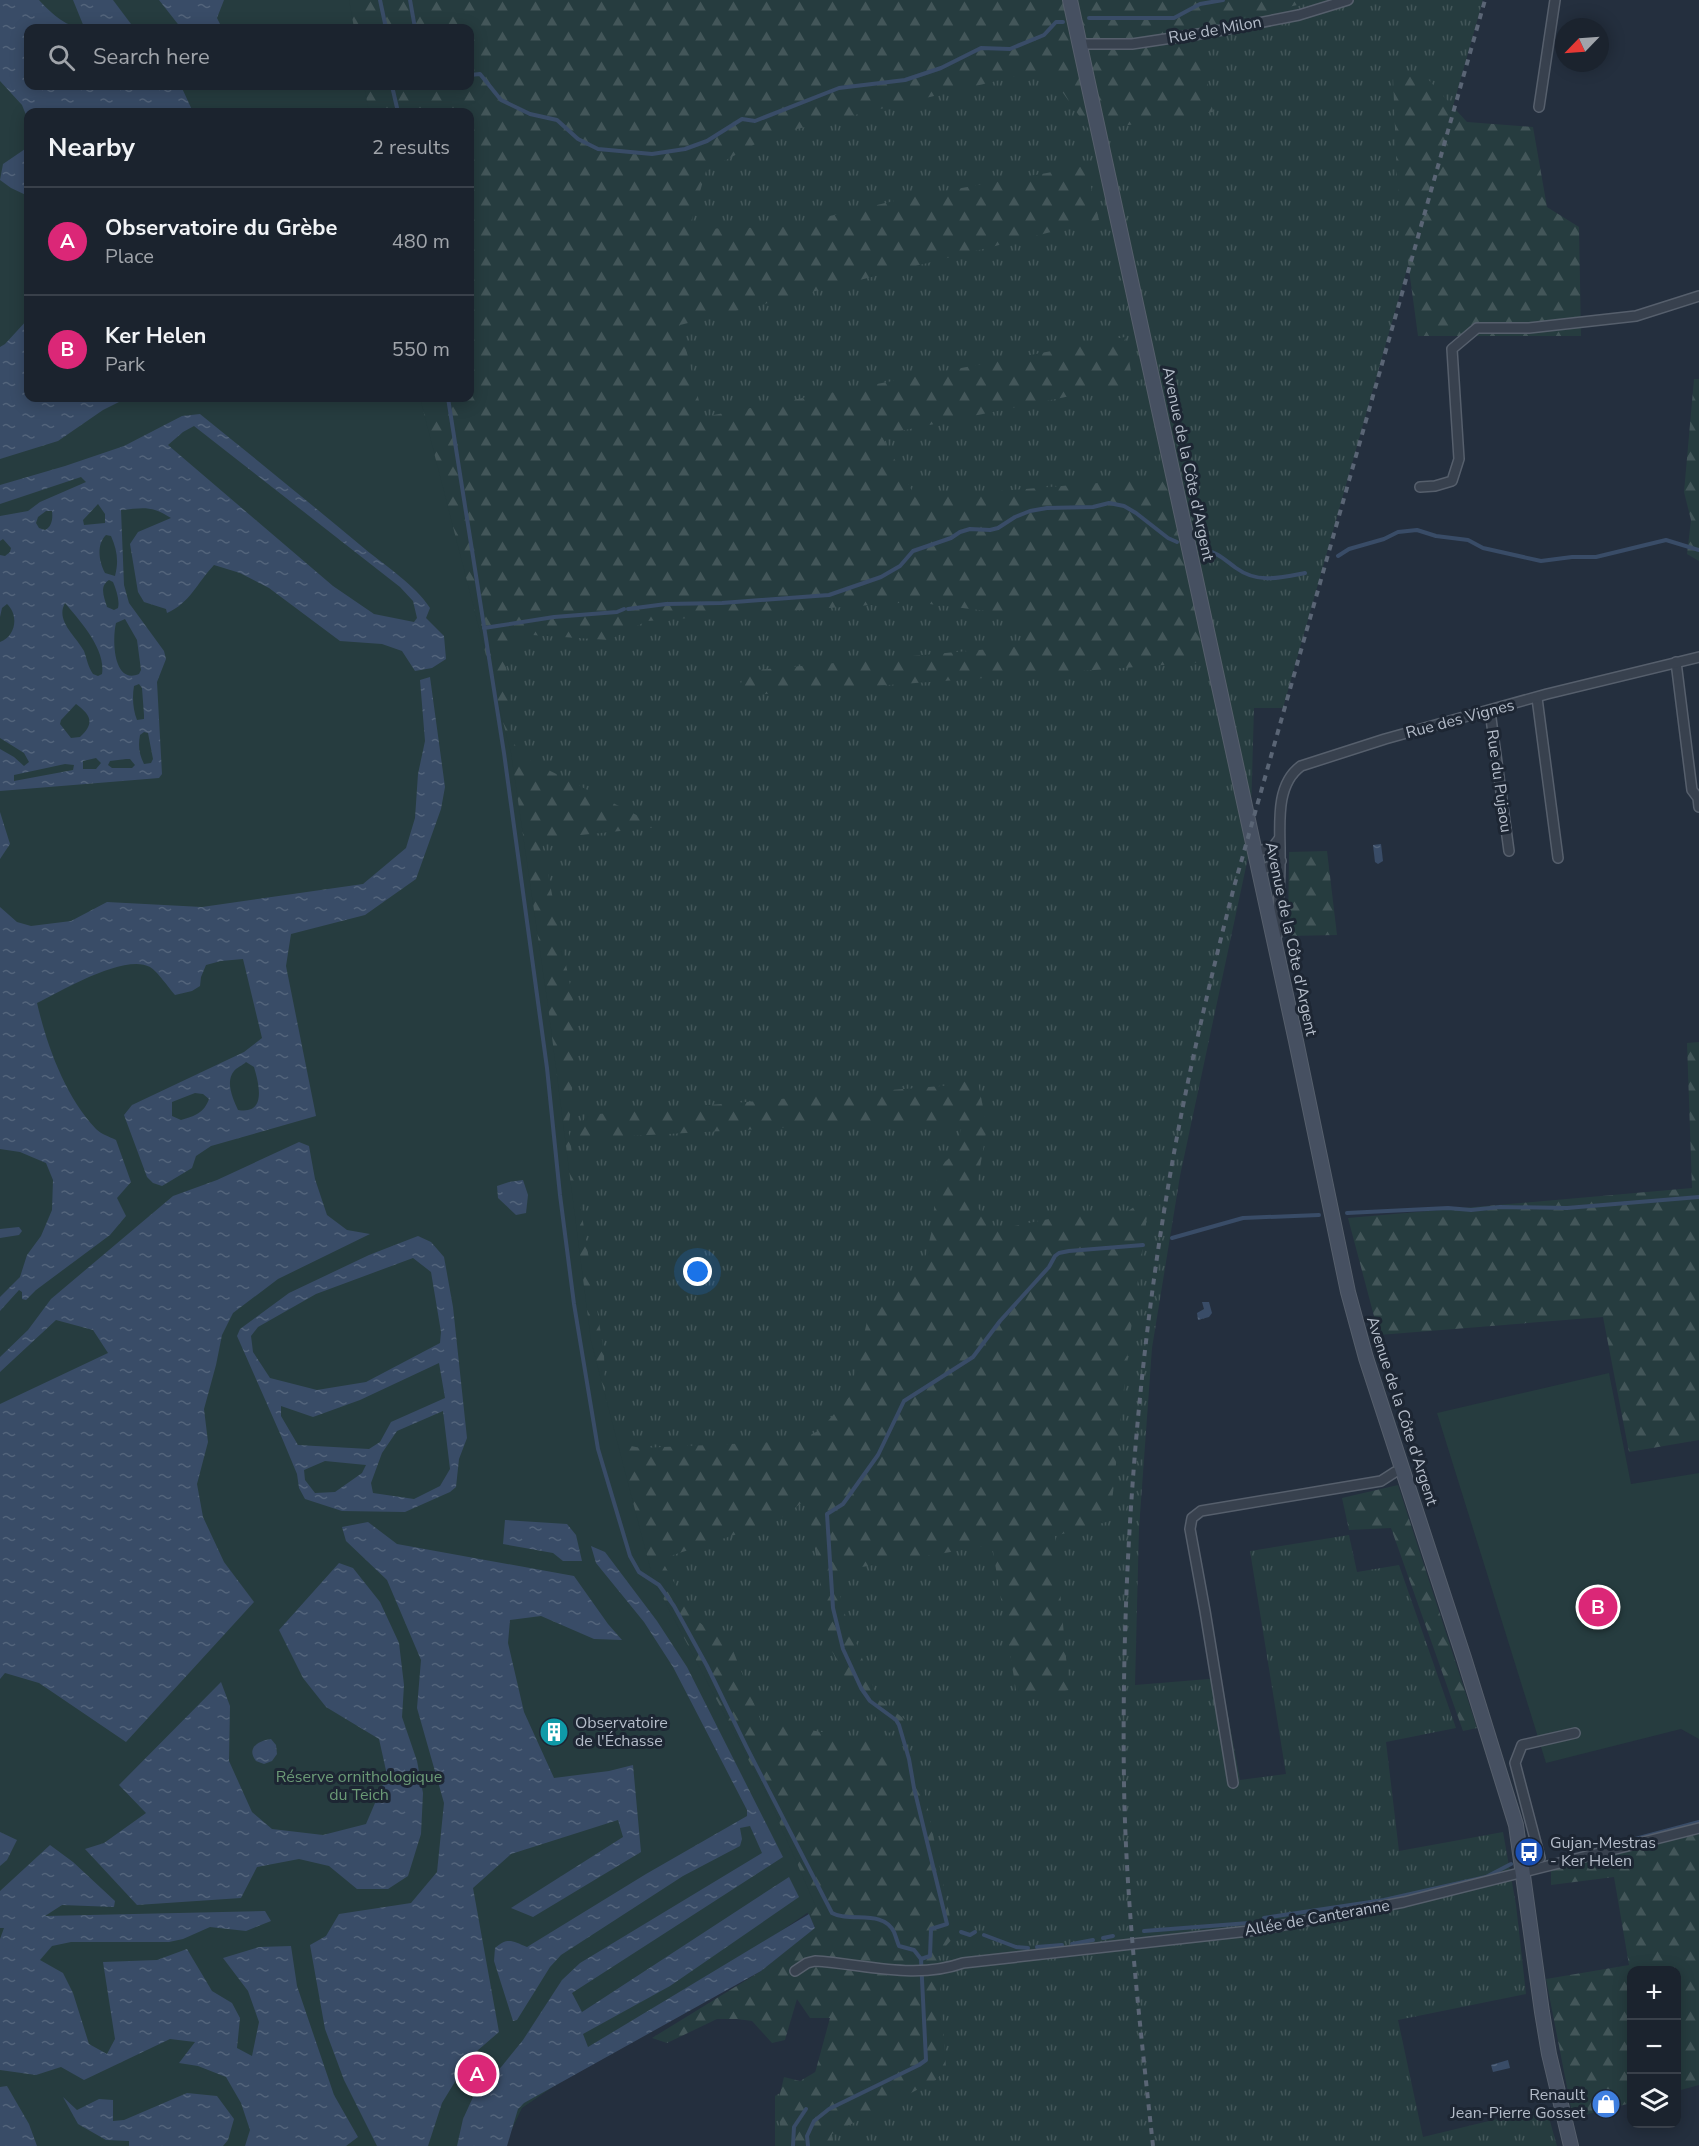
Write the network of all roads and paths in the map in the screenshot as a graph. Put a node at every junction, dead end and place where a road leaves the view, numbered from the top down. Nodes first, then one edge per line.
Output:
1 (1070, 0) edge
2 (1348, 0) edge
3 (1555, 0) edge
4 (1080, 44) junction
5 (1539, 107) dead end
6 (1699, 296) edge
7 (1420, 487) dead end
8 (1699, 657) edge
9 (1676, 662) junction
10 (1538, 698) junction
11 (1490, 711) junction
12 (1699, 807) edge
13 (1279, 839) junction
14 (1509, 851) dead end
15 (1255, 852) junction
16 (1558, 858) dead end
17 (1281, 861) junction
18 (1259, 871) junction
19 (1276, 951) junction
20 (1403, 1470) junction
21 (1575, 1733) dead end
22 (1515, 1763) junction
23 (1499, 1769) junction
24 (1233, 1783) dead end
25 (1699, 1828) edge
26 (1540, 1858) dead end
27 (1523, 1874) junction
28 (795, 1971) dead end
29 (1571, 2146) edge

1 - 4 main road, Avenue de la Côte d'Argent
2 - 4 street, Rue de Milon
3 - 5 street
4 - 15 main road, Avenue de la Côte d'Argent
6 - 7 street
8 - 9 street, Rue des Vignes
9 - 10 street, Rue des Vignes
9 - 12 street
10 - 11 street, Rue des Vignes
10 - 16 street
11 - 13 street, Rue des Vignes
11 - 14 street, Rue du Pujaou
13 - 15 street
13 - 17 street, Rue des Vignes
15 - 18 main road, Avenue de la Côte d'Argent
17 - 18 street
17 - 19 street, Rue des Vignes
18 - 19 main road, Avenue de la Côte d'Argent
19 - 20 main road, Avenue de la Côte d'Argent
20 - 23 main road, Avenue de la Côte d'Argent
20 - 24 street
21 - 22 street
22 - 23 street
22 - 26 street
23 - 27 main road, Avenue de la Côte d'Argent
25 - 27 street, Allée de Canteranne
27 - 28 street, Allée de Canteranne
27 - 29 main road, Avenue de la Côte d'Argent

